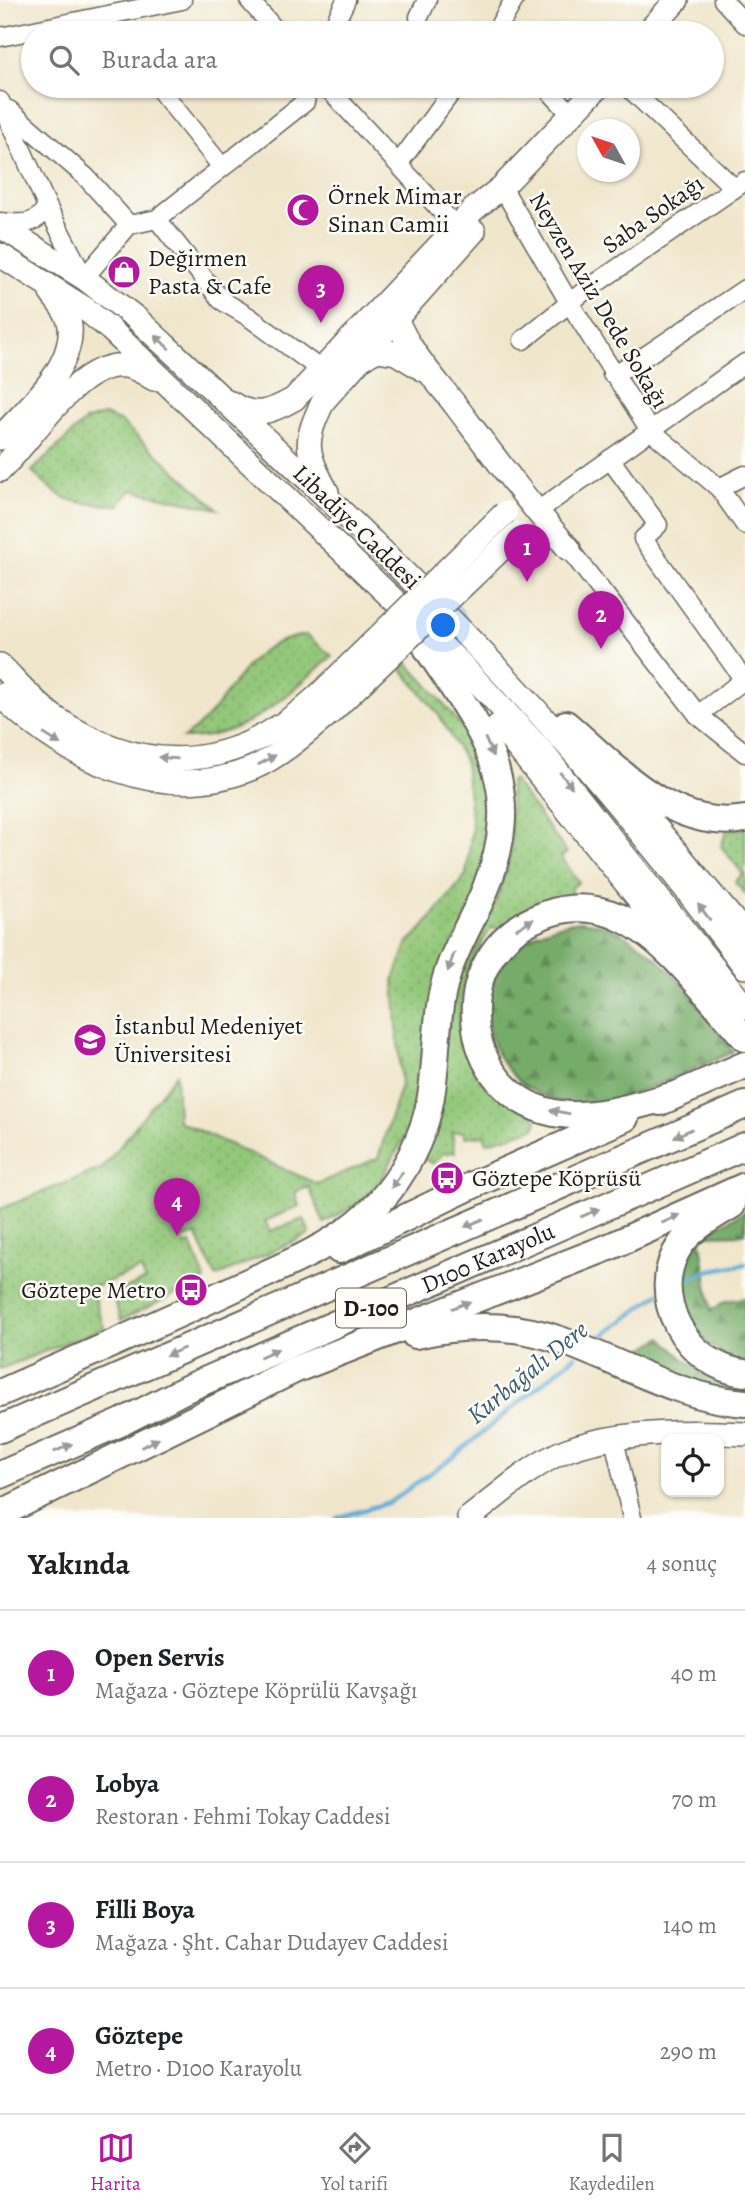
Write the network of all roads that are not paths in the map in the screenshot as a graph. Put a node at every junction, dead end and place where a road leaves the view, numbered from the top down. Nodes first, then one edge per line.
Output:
1 (182, 0) edge
2 (249, 0) edge
3 (346, 0) edge
4 (427, 0) edge
5 (514, 0) edge
6 (723, 0) edge
7 (674, 1) edge
8 (103, 17) junction
9 (419, 17) dead end
10 (82, 21) edge
11 (106, 21) edge
12 (267, 21) edge
13 (336, 21) edge
14 (502, 21) edge
15 (657, 21) edge
16 (745, 24) edge
17 (21, 33) edge
18 (0, 37) edge
19 (0, 83) edge
20 (167, 98) edge
21 (306, 98) edge
22 (337, 98) edge
23 (447, 98) edge
24 (556, 98) edge
25 (587, 98) edge
26 (641, 98) edge
27 (2, 103) edge
28 (571, 114) junction
29 (399, 163) junction
30 (222, 167) junction
31 (739, 184) edge
32 (502, 187) junction
33 (47, 206) junction
34 (156, 219) junction
35 (0, 224) edge
36 (129, 225) junction
37 (457, 228) junction
38 (0, 255) edge
39 (83, 278) junction
40 (43, 282) junction
41 (745, 289) edge
42 (391, 297) junction
43 (416, 298) junction
44 (570, 304) junction
45 (396, 321) junction
46 (523, 340) dead end
47 (359, 361) junction
48 (745, 363) edge
49 (321, 370) junction
50 (612, 374) junction
51 (437, 381) junction
52 (212, 388) junction
53 (180, 393) junction
54 (649, 429) junction
55 (0, 438) edge
56 (610, 459) junction
57 (0, 470) edge
58 (745, 475) edge
59 (719, 488) junction
60 (535, 500) junction
61 (337, 510) junction
62 (745, 525) edge
63 (330, 539) junction
64 (569, 549) joint
65 (460, 630) junction
66 (428, 648) junction
67 (0, 665) edge
68 (744, 679) edge
69 (0, 695) edge
70 (324, 704) junction
71 (698, 715) junction
72 (566, 724) junction
73 (745, 753) edge
74 (745, 819) edge
75 (745, 934) edge
76 (745, 967) edge
77 (745, 1007) edge
78 (745, 1037) edge
79 (745, 1065) edge
80 (675, 1095) junction
81 (745, 1105) edge
82 (745, 1146) edge
83 (745, 1186) edge
84 (745, 1196) edge
85 (217, 1297) junction
86 (328, 1356) junction
87 (294, 1370) junction
88 (745, 1373) edge
89 (0, 1392) edge
90 (745, 1403) edge
91 (120, 1423) junction
92 (0, 1429) edge
93 (745, 1434) edge
94 (614, 1439) junction
95 (0, 1475) edge
96 (0, 1514) edge
97 (470, 1518) edge
98 (632, 1518) edge

1 - 8 street
2 - 12 street
3 - 13 street
4 - 9 street
5 - 14 street
6 - 16 street
7 - 15 main road
8 - 10 street
8 - 11 street
17 - 18 street
19 - 27 street
20 - 30 street
21 - 30 street
22 - 29 street
23 - 29 street
24 - 28 street
25 - 28 main road
26 - 31 street
27 - 33 street
27 - 36 street
28 - 32 main road
29 - 37 street
30 - 34 street
31 - 44 street, Saba Sokağı
32 - 37 main road
32 - 43 main road
32 - 44 street, Neyzen Aziz Dede Sokağı
33 - 35 street
33 - 39 street
34 - 36 street
34 - 49 street
35 - 39 main road, Libadiye Caddesi
36 - 39 street
37 - 42 main road
38 - 40 main road, Libadiye Caddesi
52 -> 39 main road, Libadiye Caddesi
40 - 53 main road, Libadiye Caddesi
40 - 55 main road
41 - 50 street
42 - 45 main road
42 - 49 main road
43 - 45 main road
43 - 60 main road
44 - 46 street, Saba Sokağı
44 - 50 street, Neyzen Aziz Dede Sokağı
45 - 47 main road
45 - 51 main road
47 - 51 main road
47 - 61 main road
48 - 54 street
49 - 52 main road
50 - 54 street, Neyzen Aziz Dede Sokağı
51 - 60 main road
52 - 61 main road, Libadiye Caddesi
53 - 57 main road
53 - 63 main road, Libadiye Caddesi
54 - 56 street
54 - 59 street, Neyzen Aziz Dede Sokağı
56 - 60 street
56 - 68 street
58 - 59 street
59 - 62 street, Neyzen Aziz Dede Sokağı
60 - 64 main road
60 - 70 main road, bridge
60 - 70 main road, bridge
61 - 65 main road, Libadiye Caddesi
63 - 66 main road
63 -> 77 main road, Libadiye Caddesi
64 - 71 street
65 - 72 main road
76 -> 65 main road, Libadiye Caddesi
66 - 78 main road
66 -> 85 highway
70 -> 67 main road
68 - 71 street
69 -> 70 main road
71 - 73 street
72 - 74 highway
72 - 75 main road
80 -> 78 highway
79 - 80 highway
80 - 85 highway
81 -> 92 highway, D100 Karayolu / D-100
91 -> 82 highway, D100 Karayolu / D-100
86 -> 83 highway
84 - 88 highway
85 - 89 highway
86 - 87 highway
86 - 90 highway
87 - 91 highway
96 -> 87 highway
95 -> 91 highway, D100 Karayolu / D-100
93 - 94 main road
94 - 97 main road
94 - 98 street

